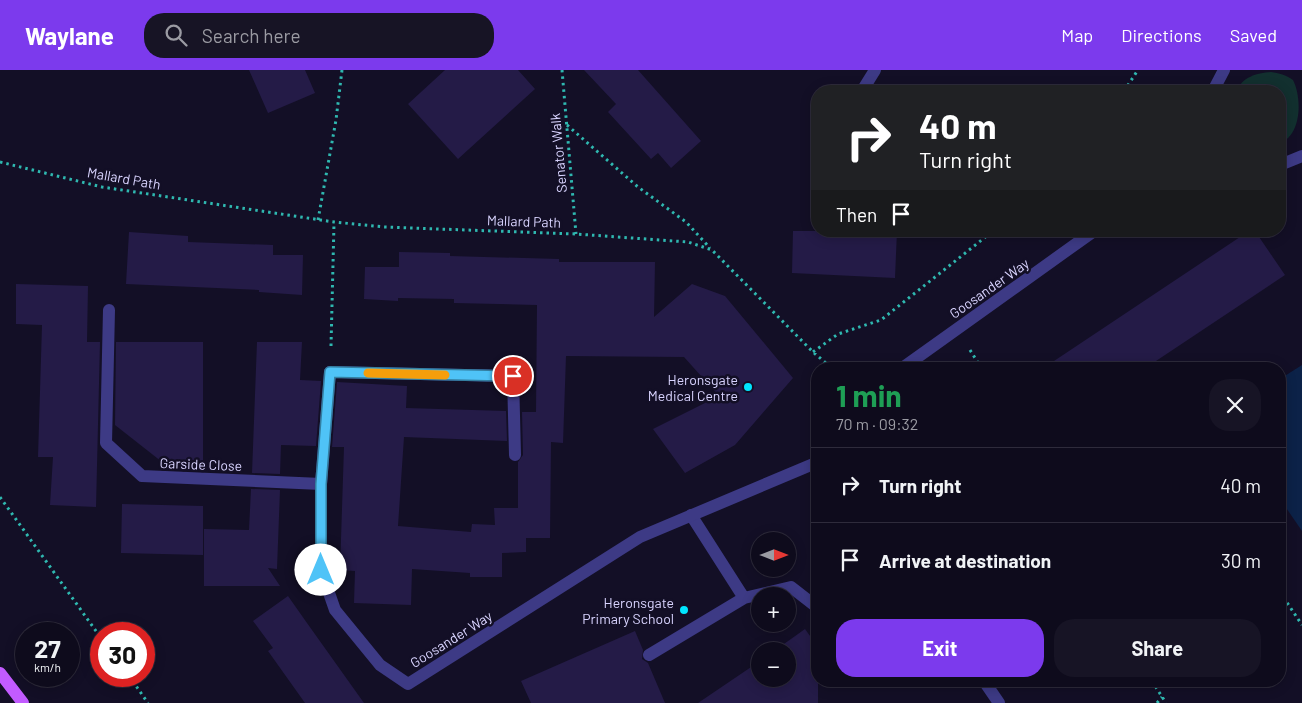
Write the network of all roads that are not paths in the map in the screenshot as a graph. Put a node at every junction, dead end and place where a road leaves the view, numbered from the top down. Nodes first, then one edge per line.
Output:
1 (875, 70) edge
2 (1224, 70) edge
3 (866, 85) edge
4 (1215, 85) edge
5 (1302, 156) edge
6 (1286, 163) edge
7 (1086, 237) edge
8 (109, 310) dead end
9 (911, 362) edge
10 (515, 455) dead end
11 (811, 465) edge
12 (321, 484) junction
13 (691, 515) junction
14 (744, 598) junction
15 (811, 603) edge
16 (649, 654) dead end
17 (0, 673) edge
18 (988, 687) edge
19 (24, 703) edge
20 (999, 703) edge

1 - 3 street
2 - 4 street
5 - 6 street
7 - 9 street, Goosander Way
8 - 12 street, Garside Close
10 - 12 street, Goosander Way
11 - 13 street, Goosander Way
12 - 13 street, Goosander Way
13 - 14 street
14 - 15 street
14 - 16 street
17 - 19 main road
18 - 20 street

